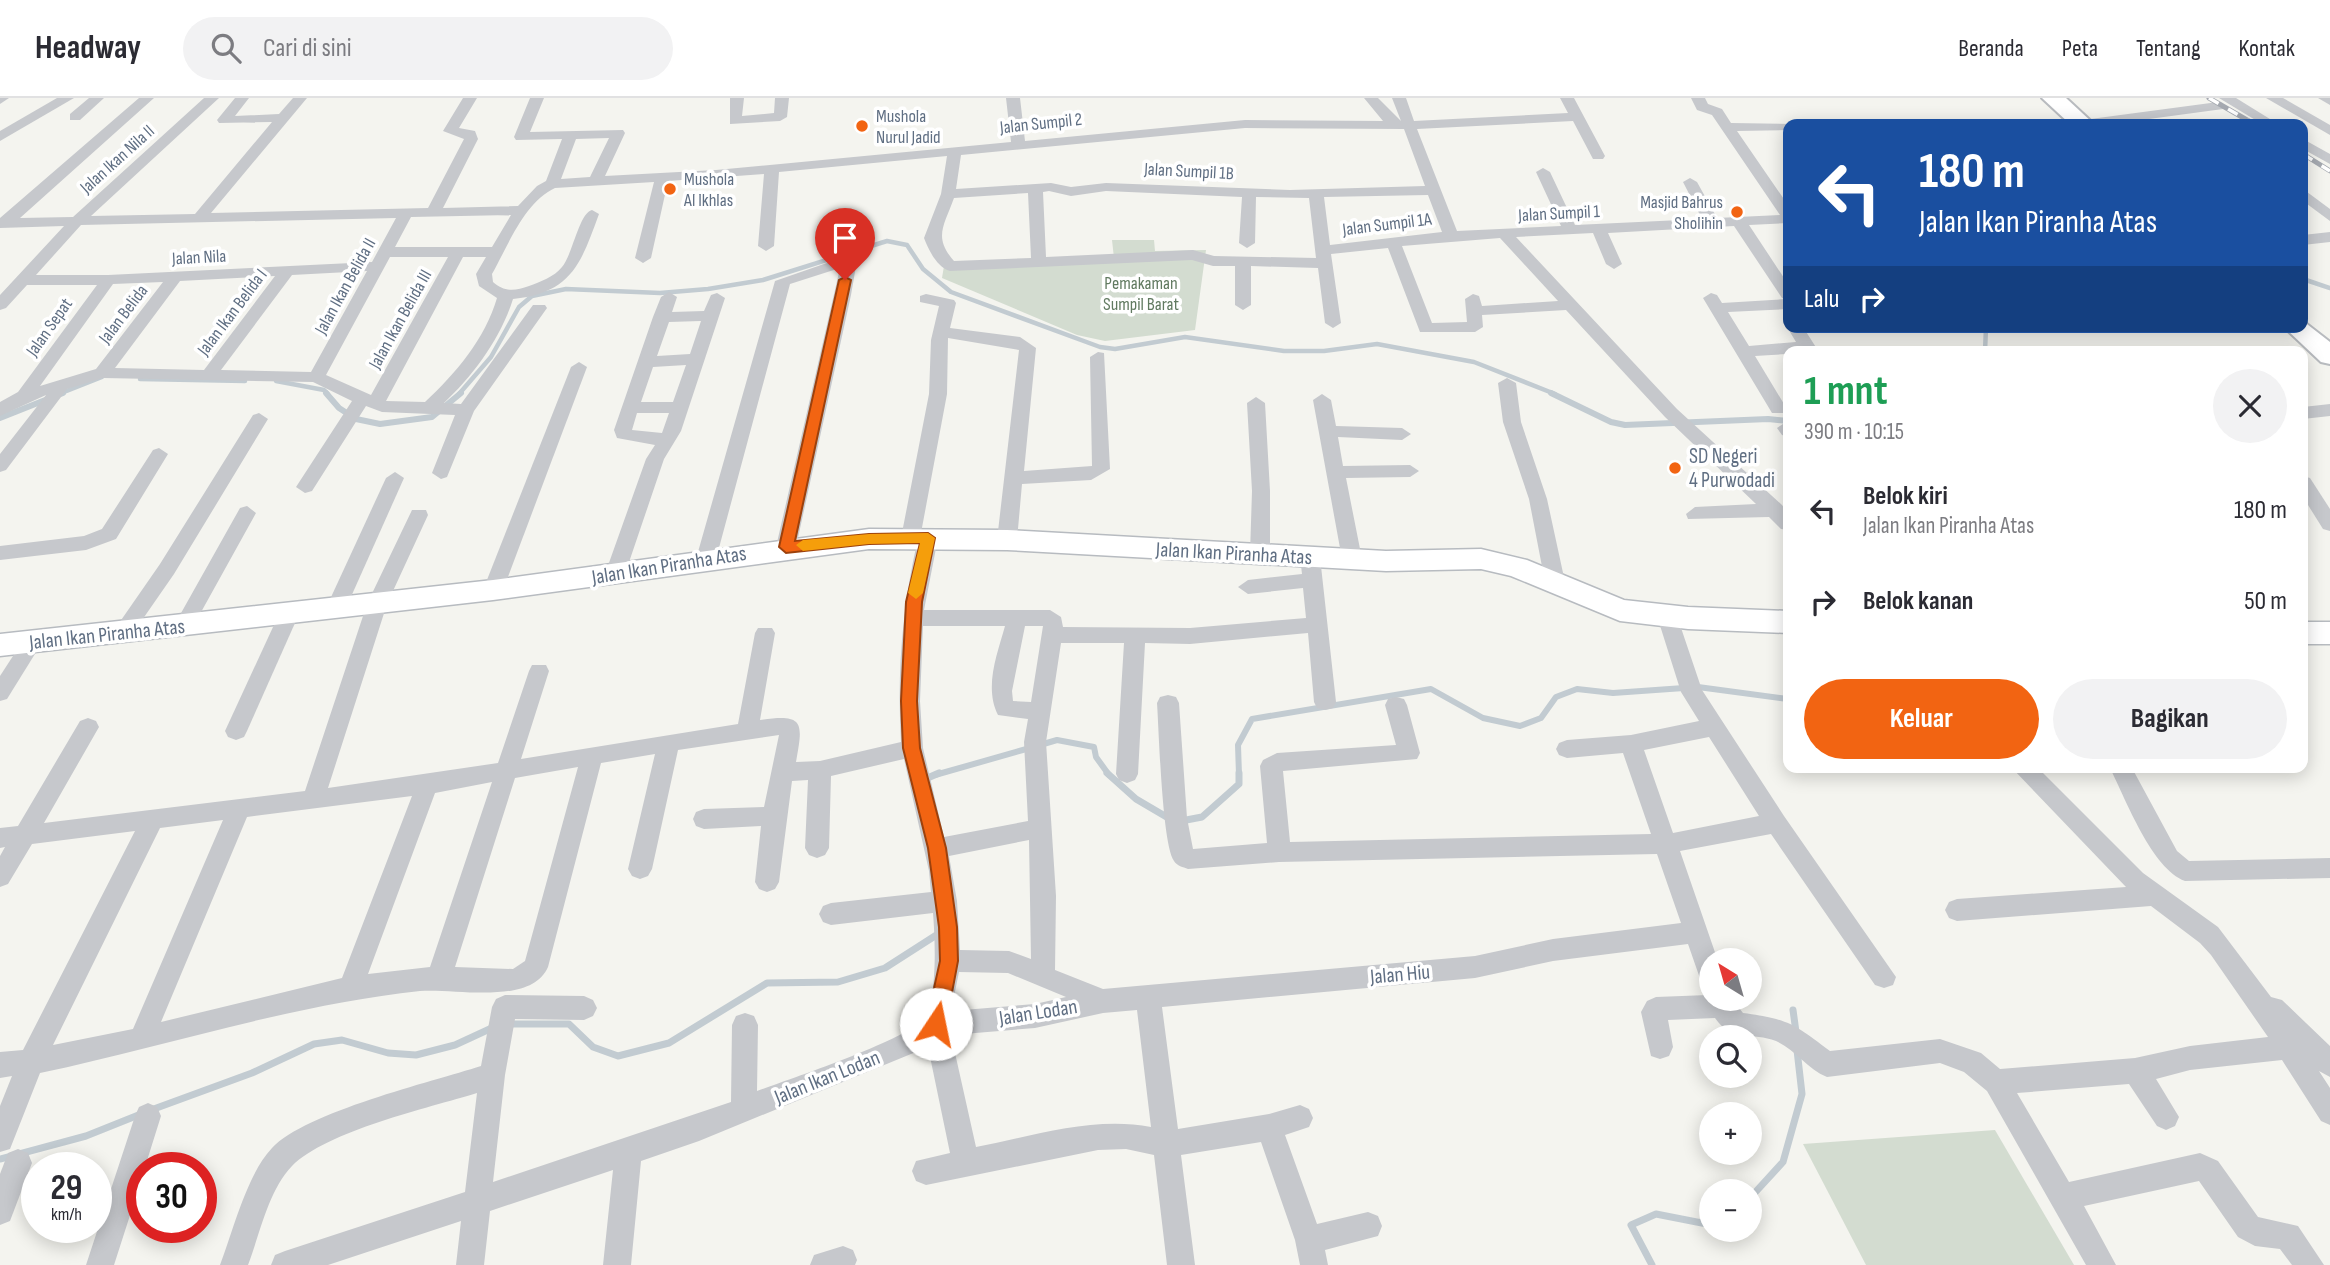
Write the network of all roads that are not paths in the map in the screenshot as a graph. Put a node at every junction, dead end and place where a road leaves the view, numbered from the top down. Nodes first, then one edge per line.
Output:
1 (67, 98) edge
2 (97, 98) edge
3 (147, 98) edge
4 (212, 98) edge
5 (242, 98) edge
6 (300, 98) edge
7 (470, 98) edge
8 (537, 98) edge
9 (737, 98) edge
10 (782, 98) edge
11 (1013, 98) edge
12 (1371, 98) edge
13 (1399, 98) edge
14 (1567, 98) edge
15 (1698, 98) edge
16 (2038, 98) edge
17 (2053, 98) edge
18 (2204, 98) edge
19 (2273, 98) edge
20 (2325, 98) edge
21 (2330, 101) edge
22 (2222, 102) edge
23 (2182, 112) junction
24 (75, 117) dead end
25 (1576, 117) junction
26 (284, 118) junction
27 (2062, 119) edge
28 (2077, 119) edge
29 (2124, 119) edge
30 (2192, 119) edge
31 (2242, 119) edge
32 (2261, 119) edge
33 (1402, 125) junction
34 (1783, 126) edge
35 (1727, 127) junction
36 (2330, 131) edge
37 (571, 135) junction
38 (0, 137) edge
39 (1018, 144) junction
40 (2308, 146) edge
41 (955, 150) junction
42 (1598, 156) dead end
43 (2330, 160) edge
44 (2308, 161) edge
45 (772, 168) junction
46 (1543, 172) dead end
47 (2330, 174) edge
48 (663, 178) junction
49 (596, 181) junction
50 (1690, 182) dead end
51 (552, 184) junction
52 (1035, 188) junction
53 (1433, 190) junction
54 (1249, 193) junction
55 (1316, 193) junction
56 (948, 194) junction
57 (2308, 197) edge
58 (522, 210) junction
59 (1783, 210) edge
60 (433, 212) junction
61 (406, 213) junction
62 (592, 214) dead end
63 (1319, 216) junction
64 (1336, 216) dead end
65 (2330, 217) edge
66 (199, 218) junction
67 (1783, 218) edge
68 (78, 219) junction
69 (1739, 222) junction
70 (3, 223) edge
71 (1712, 223) junction
72 (1599, 229) junction
73 (1570, 232) junction
74 (1505, 235) junction
75 (1451, 236) junction
76 (2330, 237) edge
77 (2308, 239) edge
78 (1247, 243) dead end
79 (1394, 244) junction
80 (766, 246) dead end
81 (458, 251) junction
82 (499, 252) junction
83 (1325, 255) junction
84 (643, 258) dead end
85 (380, 259) junction
86 (1243, 261) junction
87 (1039, 264) junction
88 (1614, 264) dead end
89 (286, 272) junction
90 (175, 277) junction
91 (24, 279) junction
92 (108, 280) junction
93 (506, 295) junction
94 (669, 297) dead end
95 (717, 298) dead end
96 (1783, 298) edge
97 (926, 299) dead end
98 (0, 305) edge
99 (1243, 305) dead end
100 (1569, 305) junction
101 (1783, 305) edge
102 (539, 308) dead end
103 (712, 316) junction
104 (662, 317) junction
105 (2308, 320) edge
106 (1333, 323) dead end
107 (941, 332) junction
108 (2304, 333) edge
109 (2330, 340) edge
110 (1783, 350) edge
111 (1745, 352) junction
112 (2330, 356) edge
113 (1098, 357) dead end
114 (695, 359) junction
115 (646, 362) junction
116 (579, 368) dead end
117 (102, 373) junction
118 (208, 376) junction
119 (317, 377) junction
120 (1507, 383) dead end
121 (57, 392) junction
122 (24, 396) junction
123 (1322, 400) dead end
124 (364, 403) junction
125 (1256, 403) dead end
126 (679, 407) junction
127 (431, 408) junction
128 (631, 408) junction
129 (1778, 409) dead end
130 (0, 410) edge
131 (460, 410) junction
132 (2330, 410) edge
133 (2308, 412) edge
134 (259, 419) dead end
135 (1327, 430) junction
136 (1402, 434) dead end
137 (664, 439) junction
138 (159, 454) dead end
139 (0, 466) edge
140 (1410, 471) dead end
141 (1334, 472) junction
142 (441, 473) dead end
143 (396, 478) dead end
144 (1014, 478) junction
145 (305, 488) dead end
146 (2308, 490) edge
147 (1774, 510) junction
148 (247, 513) dead end
149 (1695, 514) dead end
150 (419, 515) dead end
151 (1783, 519) edge
152 (2330, 524) edge
153 (920, 538) junction
154 (1007, 540) junction
155 (786, 547) junction
156 (0, 553) edge
157 (1260, 554) junction
158 (706, 559) junction
159 (1352, 559) junction
160 (1311, 569) junction
161 (615, 574) junction
162 (1556, 582) junction
163 (1248, 587) dead end
164 (493, 590) junction
165 (377, 604) junction
166 (336, 608) junction
167 (289, 614) junction
168 (1667, 616) junction
169 (913, 618) junction
170 (1017, 618) junction
171 (1783, 622) edge
172 (1316, 625) junction
173 (183, 627) junction
174 (124, 631) junction
175 (765, 632) dead end
176 (1052, 635) junction
177 (1135, 638) junction
178 (33, 641) junction
179 (0, 645) edge
180 (539, 671) dead end
181 (0, 693) edge
182 (1325, 702) dead end
183 (1168, 703) dead end
184 (1396, 705) dead end
185 (1039, 711) junction
186 (88, 727) dead end
187 (1714, 727) junction
188 (748, 730) junction
189 (236, 731) dead end
190 (669, 742) junction
191 (1631, 744) junction
192 (912, 748) junction
193 (1567, 749) dead end
194 (592, 755) junction
195 (508, 770) junction
196 (820, 770) junction
197 (783, 772) junction
198 (2028, 773) edge
199 (2124, 773) edge
200 (1127, 774) dead end
201 (426, 785) junction
202 (313, 800) junction
203 (240, 807) junction
204 (774, 816) junction
205 (704, 818) dead end
206 (152, 820) junction
207 (1776, 823) junction
208 (1040, 828) junction
209 (12, 837) edge
210 (1666, 844) junction
211 (817, 848) dead end
212 (937, 848) junction
213 (1279, 852) junction
214 (2330, 868) edge
215 (640, 869) dead end
216 (0, 877) edge
217 (767, 882) dead end
218 (2157, 899) junction
219 (938, 901) junction
220 (1957, 910) dead end
221 (831, 914) dead end
222 (1695, 932) junction
223 (1701, 948) edge
224 (949, 961) junction
225 (1043, 973) junction
226 (1884, 977) dead end
227 (439, 978) junction
228 (2247, 982) junction
229 (351, 987) junction
230 (1148, 997) junction
231 (1103, 1001) junction
232 (1699, 1005) edge
233 (584, 1008) dead end
234 (1728, 1012) edge
235 (936, 1024) junction
236 (745, 1025) dead end
237 (141, 1039) junction
238 (1660, 1047) dead end
239 (2288, 1047) junction
240 (31, 1062) junction
241 (2330, 1064) edge
242 (0, 1065) edge
243 (2135, 1071) junction
244 (492, 1075) junction
245 (1996, 1082) junction
246 (744, 1110) junction
247 (2330, 1112) edge
248 (148, 1116) dead end
249 (2166, 1117) dead end
250 (1300, 1118) dead end
251 (1269, 1127) junction
252 (0, 1139) edge
253 (1166, 1144) junction
254 (628, 1152) junction
255 (18, 1163) dead end
256 (966, 1163) junction
257 (926, 1171) dead end
258 (2063, 1197) junction
259 (477, 1200) junction
260 (0, 1211) edge
261 (1368, 1226) dead end
262 (1311, 1253) edge
263 (100, 1265) edge
264 (234, 1265) edge
265 (285, 1265) edge
266 (470, 1265) edge
267 (617, 1265) edge
268 (1181, 1265) edge
269 (2102, 1265) edge
270 (2309, 1265) edge

1 - 38 street
2 - 24 street
3 - 70 street
4 - 68 street, Jalan Ikan Nila II
5 - 26 street
6 - 26 street
7 - 60 street
8 - 37 street
9 - 10 street
11 - 39 street
12 - 33 street
13 - 33 street
14 - 25 street
15 - 35 street
16 - 27 main road
17 - 28 main road
18 - 22 street
19 - 36 street
20 - 21 street
22 - 23 street
22 - 31 street
22 - 32 street
23 - 29 street
23 - 30 street
25 - 33 street, Jalan Sumpil 2
25 - 42 street
26 - 66 street
33 - 39 street, Jalan Sumpil 2
33 - 53 street
34 - 35 street
35 - 59 street
37 - 49 street
37 - 51 street
39 - 41 street, Jalan Sumpil 2
40 - 43 street
41 - 45 street, Jalan Sumpil 2
41 - 56 street
44 - 47 street
45 - 48 street, Jalan Sumpil 2
45 - 80 street
46 - 73 street
48 - 49 street, Jalan Sumpil 2
48 - 84 street
49 - 51 street, Jalan Sumpil 2
50 - 71 street
51 - 58 street
52 - 54 street, Jalan Sumpil 1B
52 - 56 street, Jalan Sumpil 1B
52 - 87 street
53 - 55 street, Jalan Sumpil 1B
53 - 75 street
54 - 55 street, Jalan Sumpil 1B
54 - 78 street
55 - 63 street
56 - 87 street, Jalan Sumpil 1A
57 - 65 street
58 - 60 street
58 - 82 street
60 - 61 street
61 - 66 street
61 - 85 street, Jalan Ikan Belida II
62 - 93 street
63 - 64 street
63 - 83 street
66 - 68 street
67 - 69 street, Jalan Sumpil 1
68 - 70 street
68 - 91 street, Jalan Ikan Nila II
69 - 71 street, Jalan Sumpil 1
69 - 96 street
71 - 72 street, Jalan Sumpil 1
72 - 73 street, Jalan Sumpil 1
72 - 88 street
73 - 74 street, Jalan Sumpil 1
74 - 75 street, Jalan Sumpil 1
74 - 100 street
75 - 79 street, Jalan Sumpil 1A
76 - 77 street
79 - 83 street, Jalan Sumpil 1A
79 - 100 street
81 - 82 street, Jalan Nila
81 - 85 street, Jalan Nila
81 - 124 street, Jalan Ikan Belida III
82 - 93 street
83 - 86 street, Jalan Sumpil 1A
83 - 106 street
85 - 89 street, Jalan Nila
85 - 119 street, Jalan Ikan Belida II
86 - 87 street, Jalan Sumpil 1A
86 - 99 street
89 - 90 street, Jalan Nila
89 - 118 street, Jalan Ikan Belida I
90 - 92 street, Jalan Nila
90 - 117 street, Jalan Belida
91 - 92 street, Jalan Nila
91 - 98 street, Jalan Ikan Nila II
92 - 122 street, Jalan Sepat
93 - 127 street
94 - 104 street
95 - 103 street
97 - 107 street
100 - 147 street
101 - 111 street
102 - 131 street
103 - 104 street
103 - 114 street
104 - 115 street
105 - 109 main road
107 - 144 street
107 - 153 street
108 - 112 main road
110 - 111 street
111 - 129 street
113 - 144 street
114 - 115 street
114 - 126 street
115 - 128 street
116 - 164 street
117 - 118 street
117 - 121 street
118 - 119 street
119 - 124 street
120 - 162 street
121 - 122 street
121 - 139 street
122 - 130 street
123 - 135 street
124 - 127 street
124 - 145 street, Jalan Ikan Belida III
125 - 157 street
126 - 128 street
126 - 137 street
127 - 131 street
128 - 137 street
131 - 142 street
132 - 133 street
134 - 174 street
135 - 136 street
135 - 141 street
137 - 161 street
138 - 156 street
140 - 141 street
141 - 159 street
143 - 166 street
144 - 154 street
146 - 152 street
147 - 149 street
147 - 151 street
148 - 173 street
150 - 165 street
153 - 154 street, Jalan Ikan Piranha Atas
153 - 155 street, Jalan Ikan Piranha Atas
153 - 169 street
154 - 157 street, Jalan Ikan Piranha Atas
155 - 158 street, Jalan Ikan Piranha Atas
155 - 158 street
157 - 160 street, Jalan Ikan Piranha Atas
158 - 161 street, Jalan Ikan Piranha Atas
159 - 160 street, Jalan Ikan Piranha Atas
159 - 162 street, Jalan Ikan Piranha Atas
160 - 163 street
160 - 172 street
161 - 164 street, Jalan Ikan Piranha Atas
162 - 168 street, Jalan Ikan Piranha Atas
164 - 165 street, Jalan Ikan Piranha Atas
165 - 166 street, Jalan Ikan Piranha Atas
165 - 202 street
166 - 167 street, Jalan Ikan Piranha Atas
167 - 173 street, Jalan Ikan Piranha Atas
167 - 189 street
168 - 171 street
168 - 187 street
169 - 170 street
169 - 192 street
170 - 176 street
170 - 185 street
172 - 177 street
172 - 182 street
173 - 174 street, Jalan Ikan Piranha Atas
174 - 178 street, Jalan Ikan Piranha Atas
175 - 188 street
176 - 177 street
176 - 185 street
177 - 200 street
178 - 179 street, Jalan Ikan Piranha Atas
178 - 181 street
180 - 195 street
183 - 213 street
184 - 213 street
185 - 208 street
186 - 209 street
187 - 191 street
187 - 207 street
188 - 190 street
188 - 197 street
190 - 194 street
190 - 215 street
191 - 193 street
191 - 210 street
192 - 196 street
192 - 212 street
194 - 195 street
194 - 227 street
195 - 201 street
195 - 227 street
196 - 197 street
196 - 211 street
197 - 204 street
198 - 218 street
199 - 214 street
201 - 202 street
201 - 229 street
202 - 203 street
203 - 206 street
203 - 237 street
204 - 205 street
204 - 217 street
206 - 209 street
206 - 240 street
207 - 210 street
207 - 226 street
208 - 212 street
208 - 225 street
209 - 216 street
210 - 213 street
210 - 222 street
212 - 219 street
218 - 220 street
218 - 228 street
219 - 221 street
219 - 224 street
222 - 223 street
222 - 230 street, Jalan Hiu
224 - 225 street, Jalan Lodan
224 - 235 street
225 - 231 street, Jalan Lodan
227 - 229 street
228 - 239 street
228 - 241 street
229 - 237 street
230 - 231 street, Jalan Hiu
230 - 253 street
231 - 235 street, Jalan Lodan
232 - 238 street
233 - 244 street
234 - 245 street
235 - 246 street, Jalan Ikan Lodan
235 - 256 street
236 - 246 street
237 - 240 street
239 - 243 street
239 - 247 street
240 - 242 street
240 - 252 street
243 - 245 street
243 - 249 street
244 - 259 street
244 - 264 street
245 - 258 street
246 - 254 street, Jalan Ikan Lodan
248 - 263 street
250 - 251 street
251 - 253 street
251 - 262 street
253 - 256 street
253 - 268 street
254 - 259 street, Jalan Ikan Lodan
254 - 267 street
255 - 260 street
256 - 257 street
258 - 269 street
258 - 270 street
259 - 265 street, Jalan Ikan Lodan
259 - 266 street
261 - 262 street

